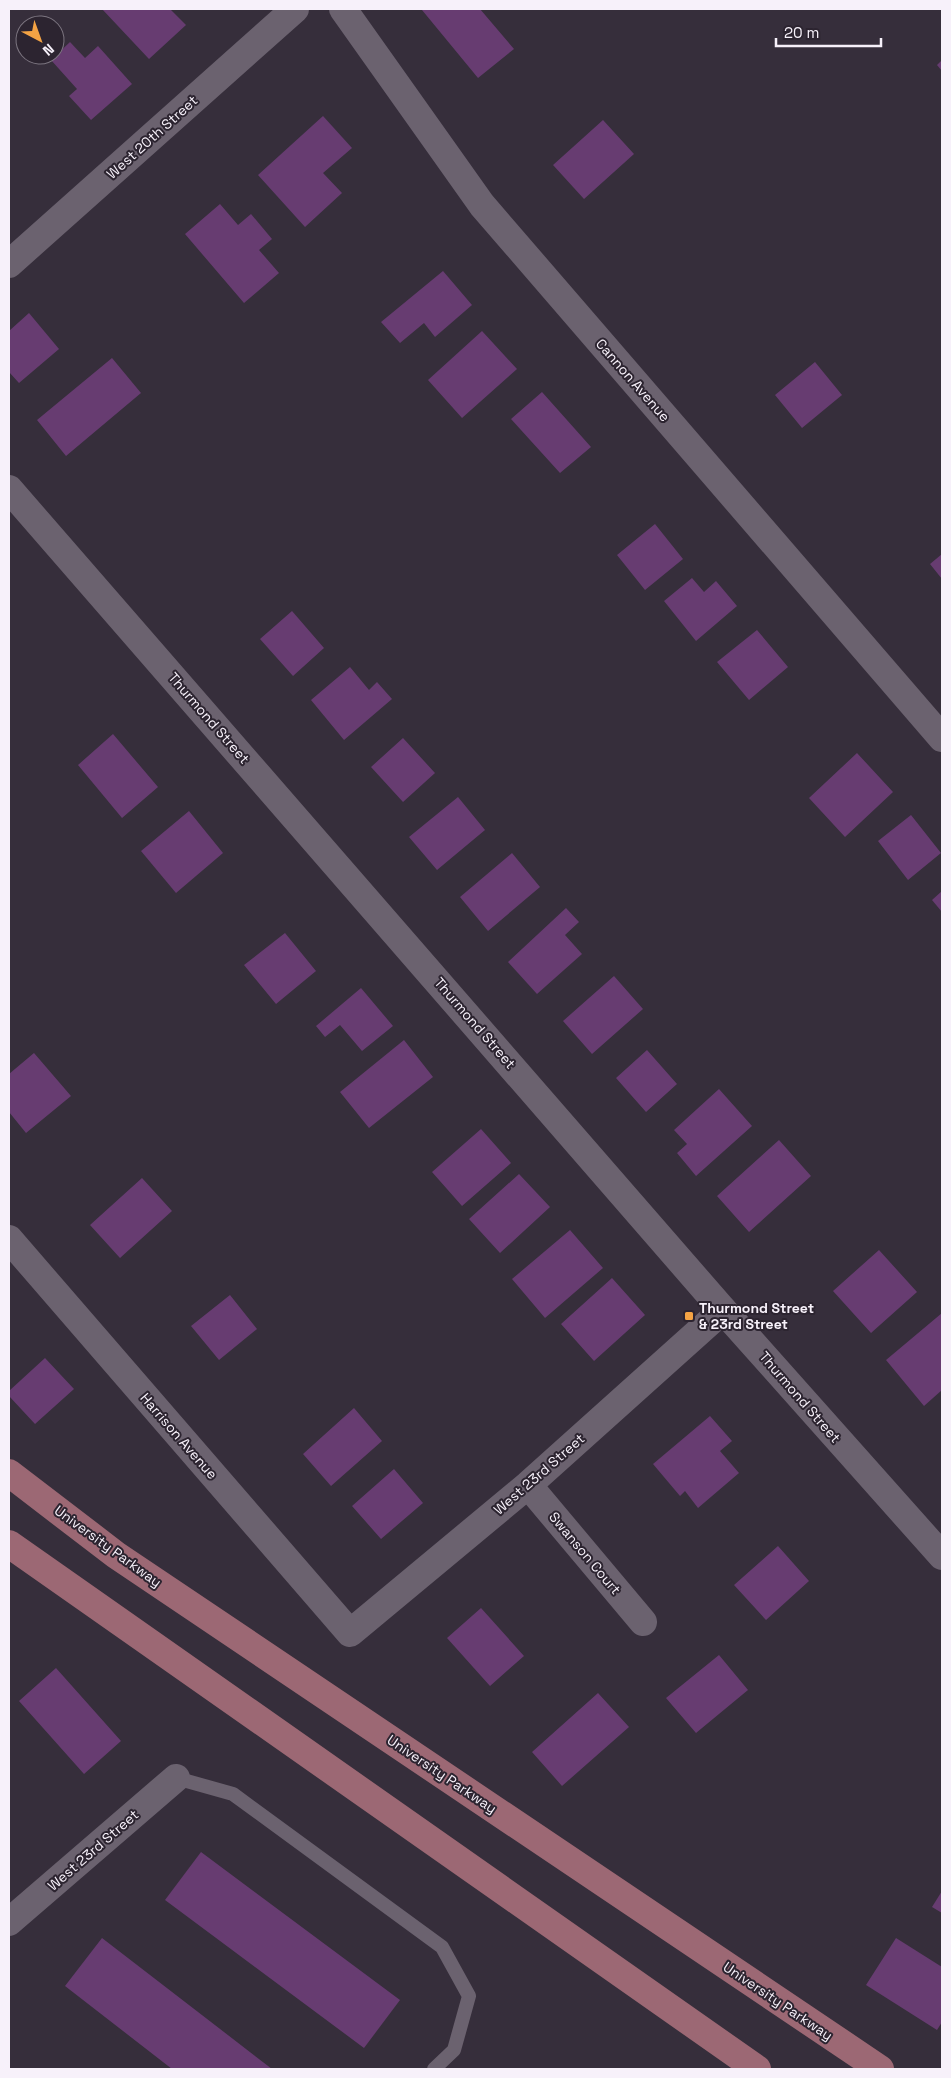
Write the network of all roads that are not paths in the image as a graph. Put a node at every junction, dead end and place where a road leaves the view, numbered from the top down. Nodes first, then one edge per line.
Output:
1 (295, 9) edge
2 (343, 9) edge
3 (9, 264) edge
4 (9, 490) edge
5 (942, 738) edge
6 (9, 1239) edge
7 (723, 1310) junction
8 (9, 1473) edge
9 (528, 1485) junction
10 (9, 1544) edge
11 (942, 1556) edge
12 (643, 1622) dead end
13 (350, 1633) joint
14 (176, 1778) joint
15 (9, 1922) edge
16 (434, 2069) edge
17 (757, 2069) edge
18 (880, 2069) edge

1 - 3 street, West 20th Street
2 - 5 street, Cannon Avenue
4 - 7 street, Thurmond Street
6 - 13 street, Harrison Avenue
7 - 9 street, West 23rd Street
7 - 11 street, Thurmond Street
8 - 18 main road, University Parkway
9 - 12 street, Swanson Court
9 - 13 street, West 23rd Street
10 - 17 main road
14 - 15 street, West 23rd Street
14 - 16 lane

